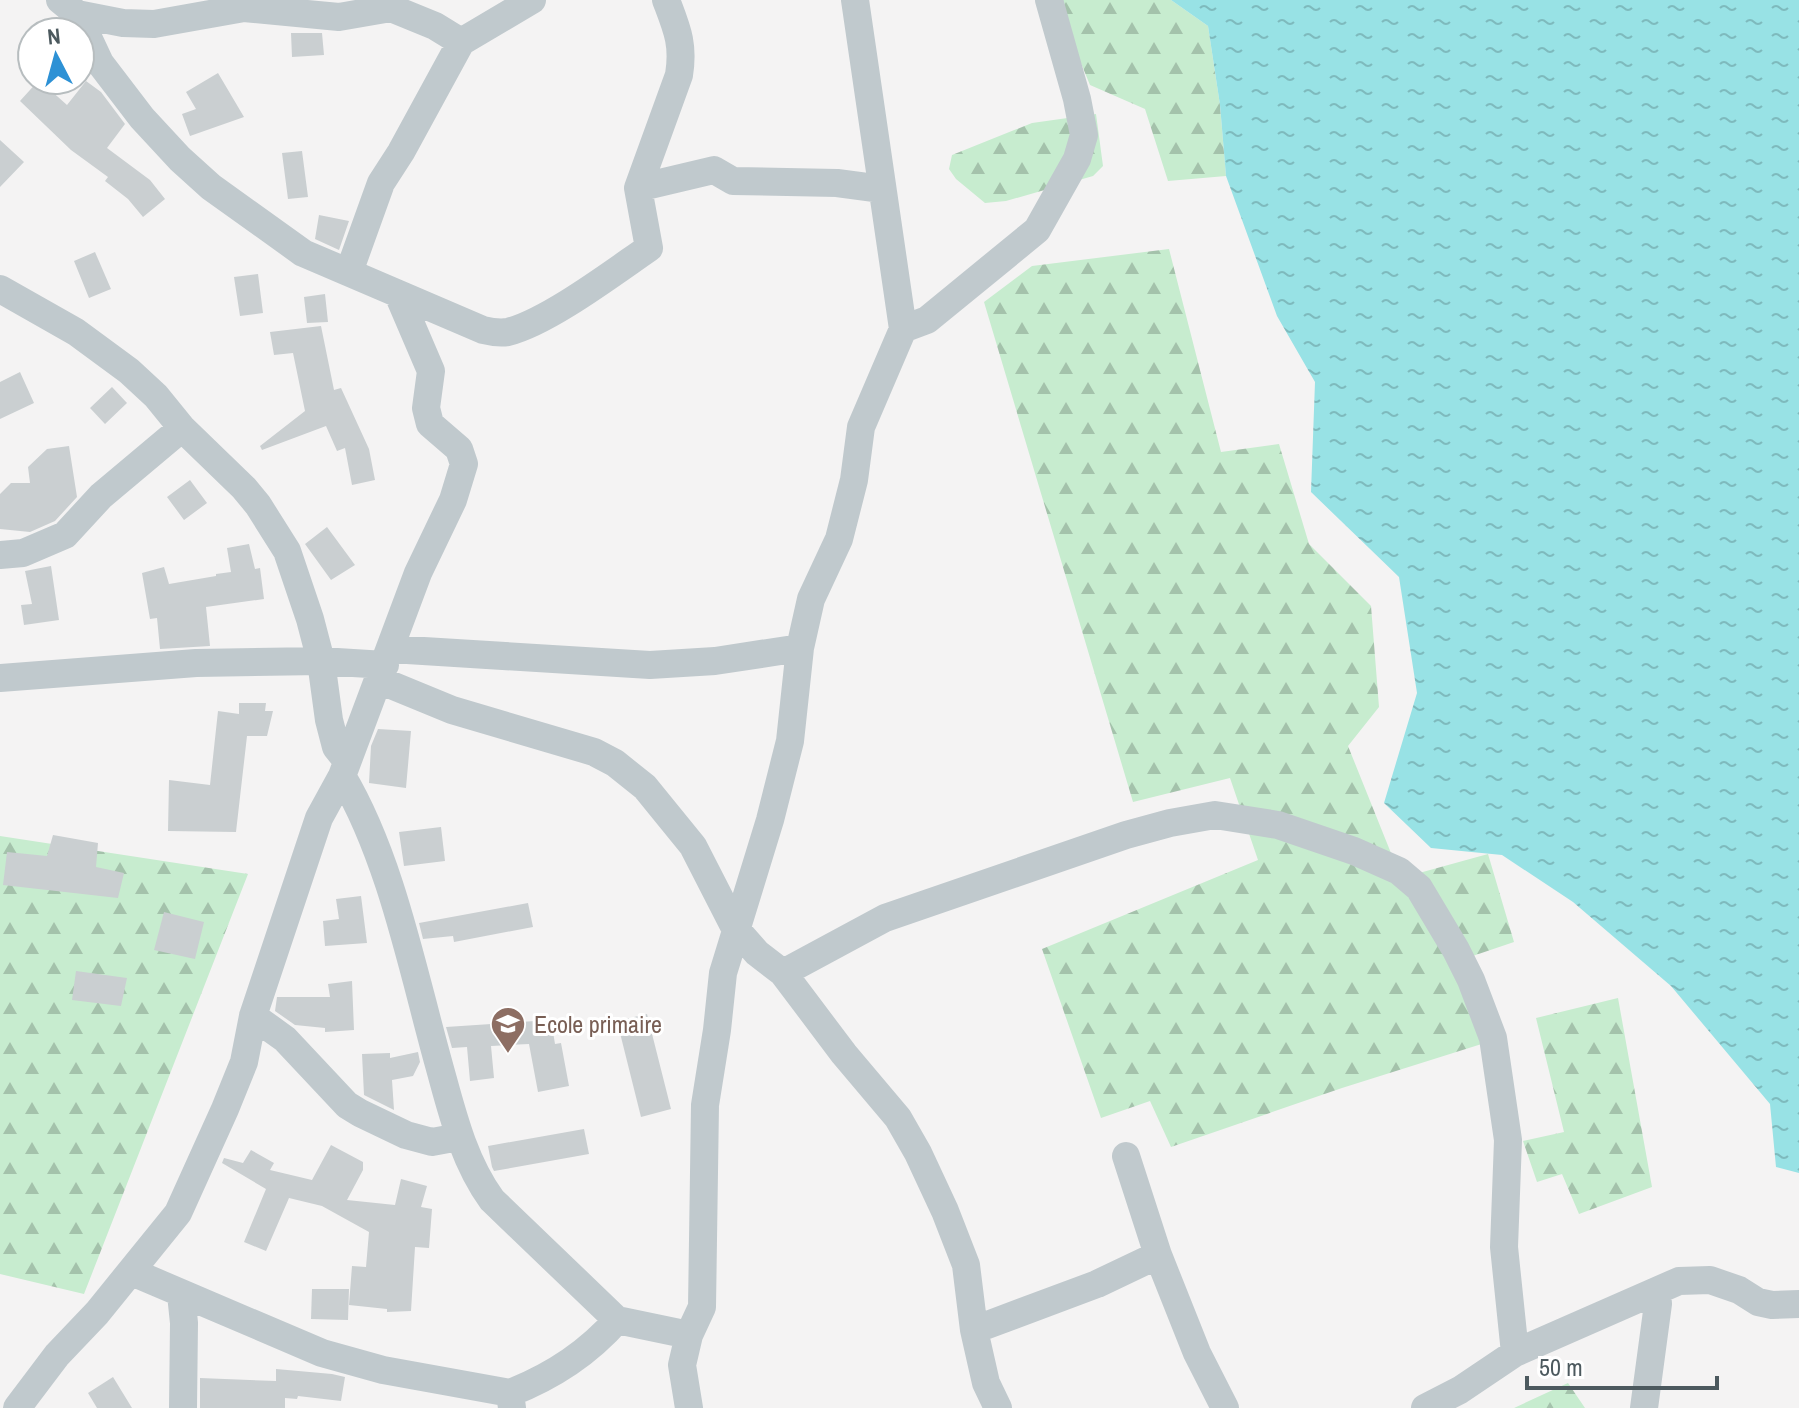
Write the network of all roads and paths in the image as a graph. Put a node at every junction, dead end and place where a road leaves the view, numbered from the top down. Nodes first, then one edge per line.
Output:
1 (532, 0) edge
2 (666, 0) edge
3 (855, 0) edge
4 (1049, 0) edge
5 (245, 4) edge
6 (68, 7) edge
7 (461, 42) junction
8 (638, 188) junction
9 (882, 189) junction
10 (349, 272) junction
11 (1, 291) edge
12 (398, 294) junction
13 (903, 329) junction
14 (182, 428) junction
15 (0, 555) edge
16 (800, 648) junction
17 (321, 661) junction
18 (385, 665) junction
19 (0, 678) edge
20 (344, 768) junction
21 (735, 928) junction
22 (783, 973) junction
23 (253, 1016) junction
24 (459, 1137) junction
25 (1126, 1156) dead end
26 (1158, 1255) junction
27 (132, 1272) junction
28 (1657, 1292) junction
29 (181, 1294) junction
30 (1799, 1304) edge
31 (617, 1320) junction
32 (974, 1330) junction
33 (689, 1335) junction
34 (1515, 1353) junction
35 (511, 1401) edge
36 (17, 1408) edge
37 (183, 1408) edge
38 (689, 1408) edge
39 (998, 1408) edge
40 (1225, 1408) edge
41 (1425, 1408) edge
42 (1644, 1408) edge

1 - 7 street
2 - 8 street
3 - 9 street
4 - 13 street
5 - 6 street
5 - 7 street
6 - 10 street
7 - 10 street
8 - 9 street
8 - 12 street
9 - 13 street
10 - 12 street
11 - 14 street
12 - 18 street
13 - 16 street
14 - 15 street
14 - 17 street
16 - 18 street
16 - 21 street
17 - 18 street
17 - 19 street
17 - 20 street
18 - 20 street
18 - 21 street
20 - 23 street
20 - 24 street
21 - 22 street
21 - 33 street
22 - 32 street
22 - 34 street
23 - 24 street
23 - 27 street
24 - 31 street
25 - 26 street
26 - 32 street
26 - 40 street
27 - 29 street
27 - 36 street
28 - 30 street
28 - 34 street
28 - 42 street
29 - 35 street
29 - 37 street
31 - 33 street
31 - 35 street
32 - 39 street
33 - 38 street
34 - 41 street

